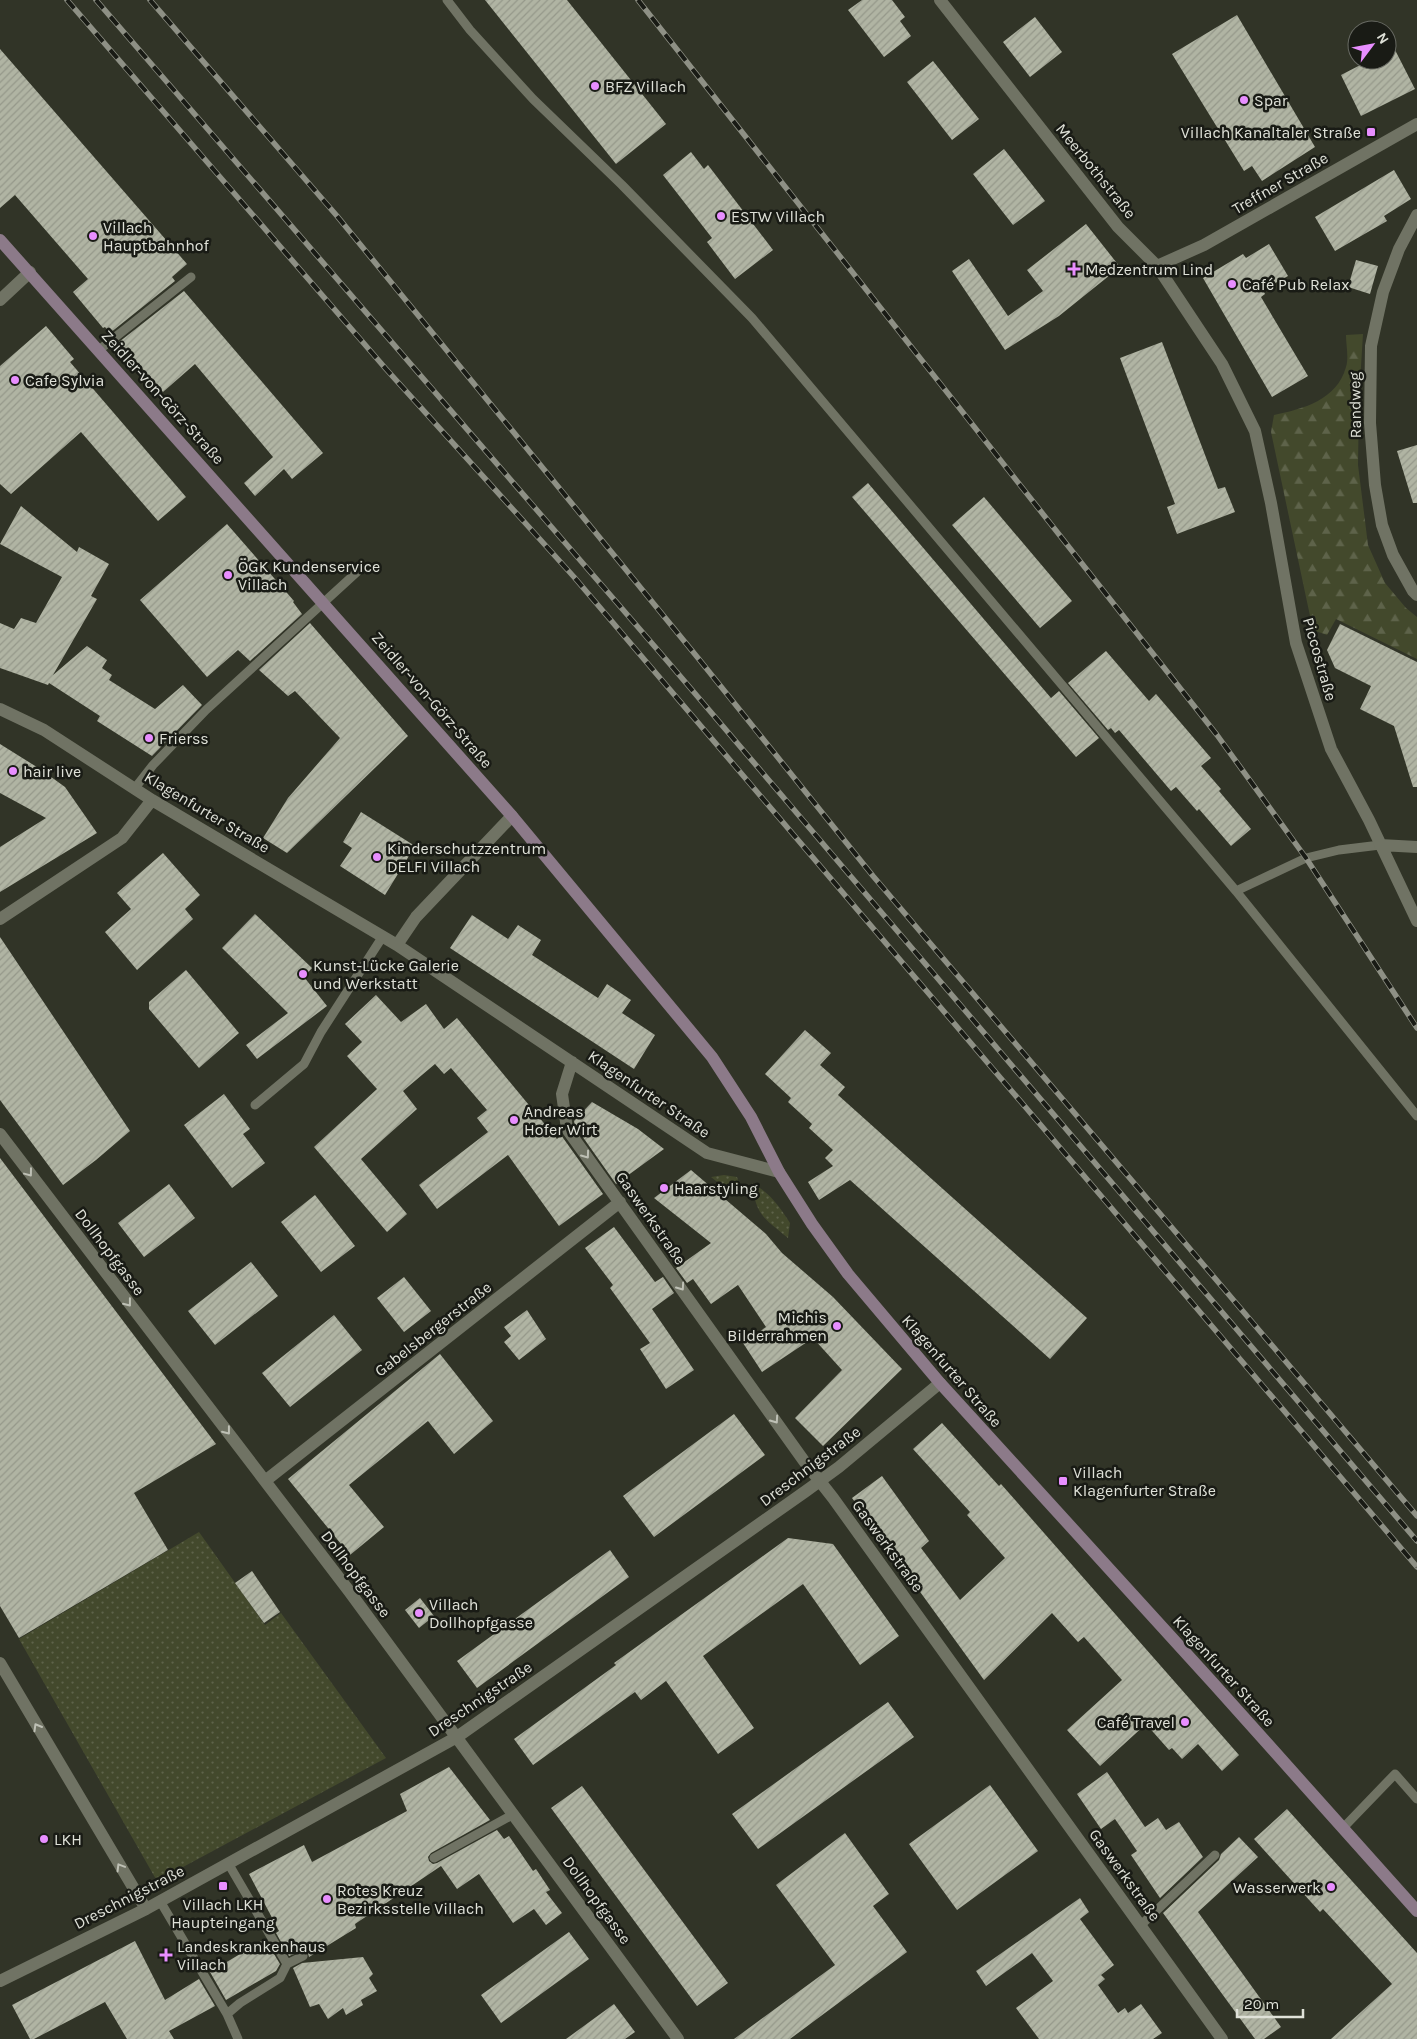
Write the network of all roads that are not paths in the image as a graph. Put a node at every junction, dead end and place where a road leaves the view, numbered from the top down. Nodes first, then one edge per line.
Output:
1 (447, 0) edge
2 (940, 0) edge
3 (1417, 124) edge
4 (1417, 215) edge
5 (0, 240) edge
6 (1156, 266) junction
7 (30, 272) junction
8 (191, 277) dead end
9 (0, 300) edge
10 (99, 350) junction
11 (1222, 364) joint
12 (357, 572) dead end
13 (1417, 595) edge
14 (324, 603) junction
15 (0, 709) edge
16 (136, 788) junction
17 (152, 800) junction
18 (512, 816) junction
19 (1380, 845) junction
20 (1417, 847) edge
21 (1236, 891) junction
22 (0, 919) edge
23 (1417, 921) edge
24 (383, 936) junction
25 (397, 945) junction
26 (572, 1062) junction
27 (255, 1105) dead end
28 (1417, 1116) edge
29 (0, 1134) edge
30 (779, 1172) junction
31 (620, 1202) junction
32 (940, 1383) junction
33 (819, 1480) junction
34 (265, 1481) junction
35 (0, 1663) edge
36 (457, 1737) junction
37 (1417, 1799) edge
38 (514, 1814) junction
39 (1343, 1828) junction
40 (1215, 1854) dead end
41 (434, 1858) dead end
42 (228, 1863) junction
43 (160, 1901) junction
44 (146, 1909) junction
45 (1417, 1911) edge
46 (1140, 1925) junction
47 (303, 1956) dead end
48 (287, 1964) junction
49 (0, 1982) edge
50 (226, 2014) junction
51 (238, 2039) edge
52 (678, 2039) edge
53 (1222, 2039) edge

1 - 21 lane
2 - 6 street, Meerbothstraße
3 - 6 street, Treffner Straße
4 - 13 street, Randweg
5 - 7 street, Zeidler-von-Görz-Straße
6 - 11 street, Meerbothstraße
7 - 9 street
7 - 10 street, Zeidler-von-Görz-Straße
8 - 10 lane
10 - 14 street, Zeidler-von-Görz-Straße
11 - 19 street, Piccostraße
12 - 14 lane
14 - 16 lane
14 - 18 street, Zeidler-von-Görz-Straße
15 - 16 street, Klagenfurter Straße
16 - 17 street, Klagenfurter Straße
17 - 22 street
17 - 24 street, Klagenfurter Straße
18 - 25 street
18 - 30 street, Zeidler-von-Görz-Straße
19 - 20 street
19 - 21 lane
19 - 23 street, Piccostraße
21 - 28 lane
24 - 25 street, Klagenfurter Straße
24 - 27 lane
25 - 26 street, Klagenfurter Straße
26 - 30 street, Klagenfurter Straße
26 -> 31 street, Gaswerkstraße
29 -> 34 street, Dollhopfgasse
30 - 32 street, Klagenfurter Straße
31 -> 33 street, Gaswerkstraße
31 - 34 street, Gabelsbergerstraße
32 - 33 street, Dreschnigstraße
32 - 39 street, Klagenfurter Straße
33 - 36 street, Dreschnigstraße
33 - 46 street, Gaswerkstraße
34 - 36 street, Dollhopfgasse
44 -> 35 street
36 - 38 street, Dollhopfgasse
36 - 42 street, Dreschnigstraße
37 - 39 lane
38 - 41 lane
38 - 52 street, Dollhopfgasse
39 - 45 street, Klagenfurter Straße
40 - 46 lane
42 - 43 street, Dreschnigstraße
42 - 48 lane
43 - 44 street, Dreschnigstraße
43 - 50 lane
44 - 49 street, Dreschnigstraße
46 - 53 street, Gaswerkstraße
47 - 48 lane
48 - 50 lane
50 - 51 lane

